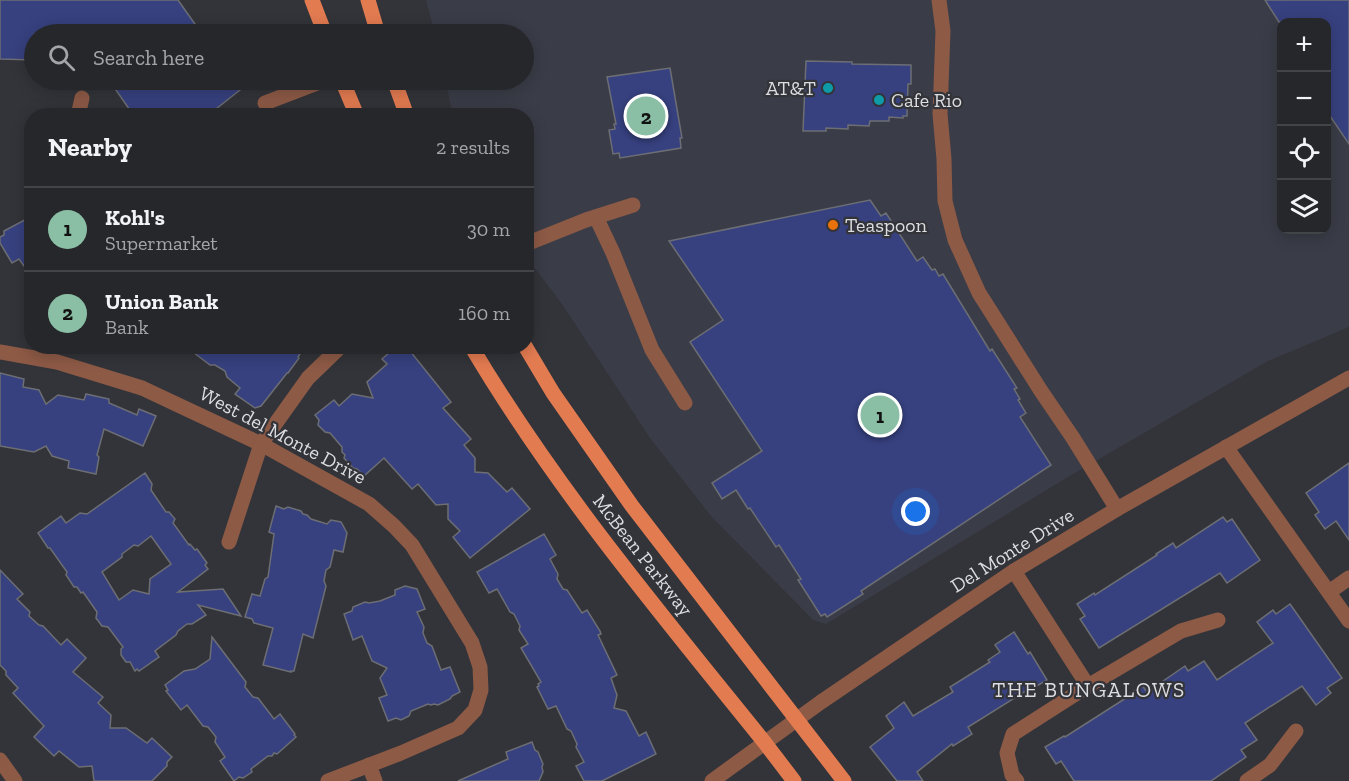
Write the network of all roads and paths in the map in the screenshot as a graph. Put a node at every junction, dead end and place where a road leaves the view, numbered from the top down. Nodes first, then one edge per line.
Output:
1 (312, 0) edge
2 (368, 0) edge
3 (939, 0) edge
4 (321, 24) edge
5 (375, 24) edge
6 (299, 90) edge
7 (346, 90) edge
8 (398, 90) edge
9 (82, 98) dead end
10 (265, 103) dead end
11 (80, 108) edge
12 (354, 108) edge
13 (404, 108) edge
14 (633, 205) dead end
15 (596, 217) junction
16 (534, 241) edge
17 (0, 352) edge
18 (333, 354) edge
19 (476, 354) edge
20 (530, 354) edge
21 (1349, 378) edge
22 (685, 403) dead end
23 (261, 444) junction
24 (1226, 447) junction
25 (1117, 508) junction
26 (229, 542) dead end
27 (1014, 571) junction
28 (1349, 578) edge
29 (1329, 592) junction
30 (1218, 620) dead end
31 (1349, 621) edge
32 (1088, 686) junction
33 (796, 720) junction
34 (1296, 731) dead end
35 (765, 743) junction
36 (0, 760) edge
37 (369, 765) junction
38 (15, 781) edge
39 (328, 781) edge
40 (375, 781) edge
41 (712, 781) edge
42 (794, 781) edge
43 (844, 781) edge
44 (1017, 781) edge
45 (1246, 781) edge

1 - 4 main road
2 - 5 main road
3 - 25 street
6 - 10 street
7 - 12 main road
8 - 13 main road
9 - 11 street
14 - 15 street
15 - 16 street
15 - 22 street
17 - 23 street, West del Monte Drive
18 - 23 street
19 - 35 main road, McBean Parkway
20 - 33 main road, McBean Parkway
21 - 24 street, Del Monte Drive
23 - 26 street
23 - 37 street, West del Monte Drive
24 - 25 street, Del Monte Drive
24 - 29 street
25 - 27 street, Del Monte Drive
27 - 32 street
27 - 33 street, Del Monte Drive
28 - 29 street
29 - 31 street
30 - 32 street
32 - 44 street
33 - 35 street, Del Monte Drive
33 - 43 main road, McBean Parkway
34 - 45 street
35 - 41 street, Del Monte Drive
35 - 42 main road, McBean Parkway
36 - 38 street
37 - 39 street, West del Monte Drive
37 - 40 street

